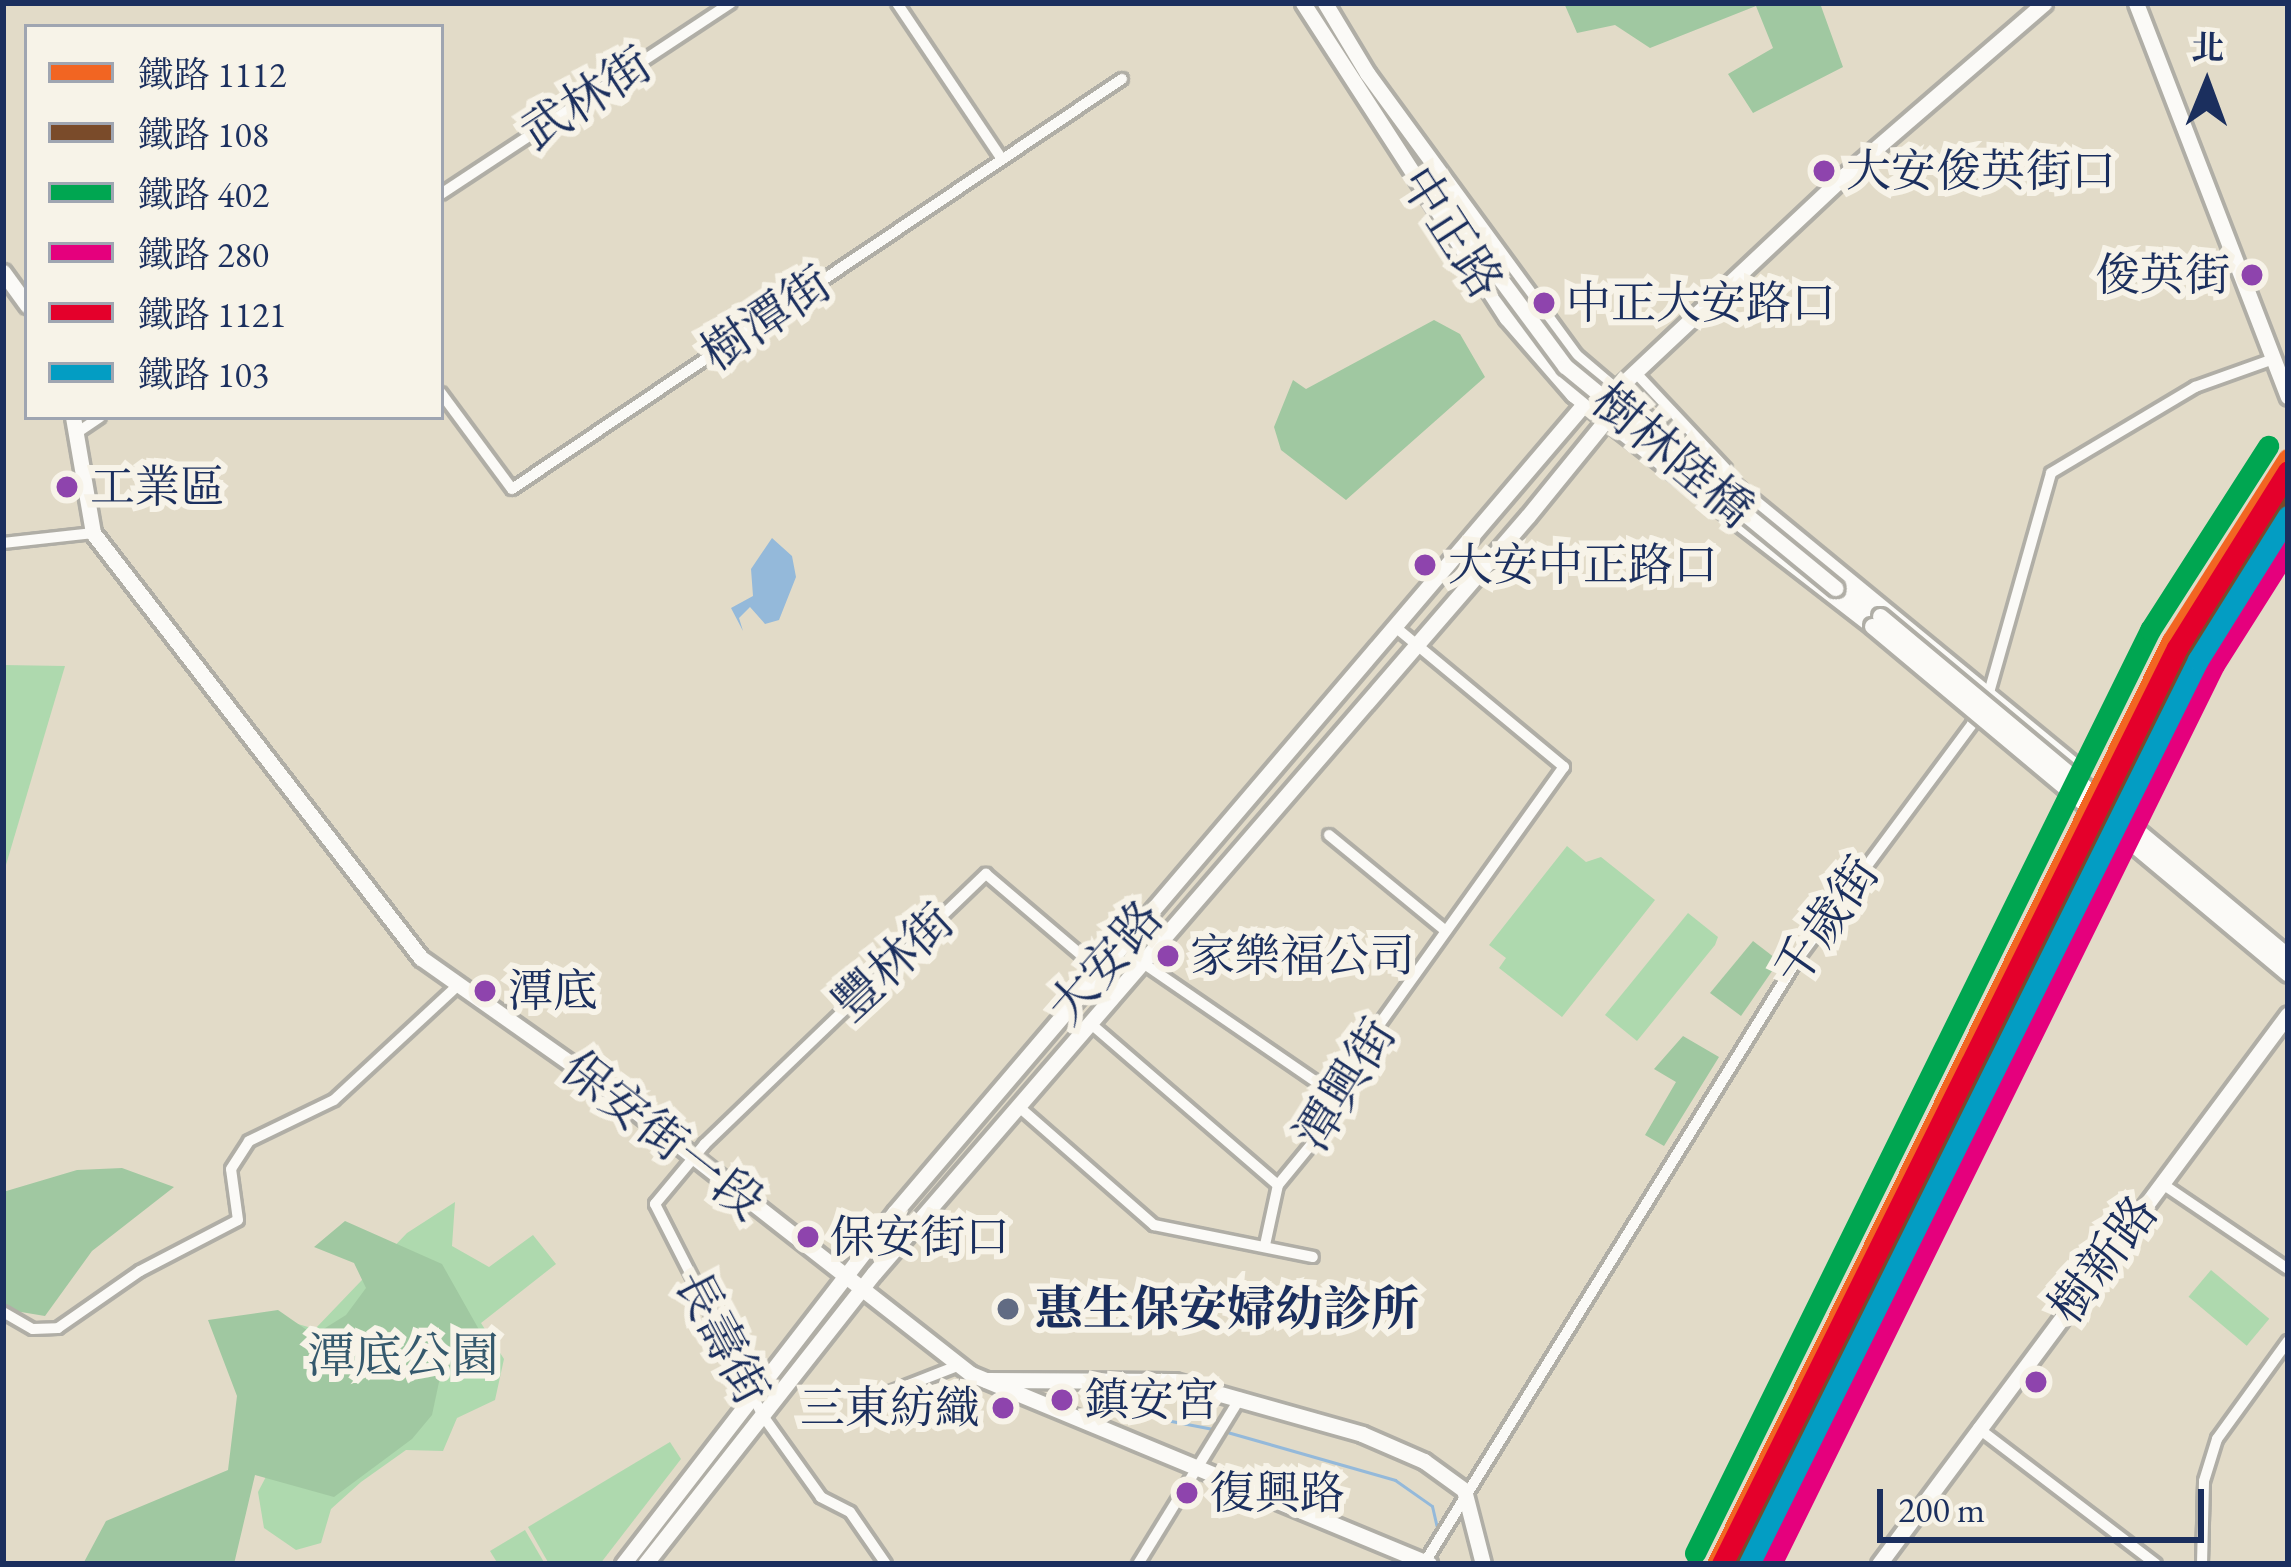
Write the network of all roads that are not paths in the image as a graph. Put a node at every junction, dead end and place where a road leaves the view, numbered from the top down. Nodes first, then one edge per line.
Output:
1 (731, 3) edge
2 (897, 3) edge
3 (1303, 3) edge
4 (1325, 3) edge
5 (2044, 3) edge
6 (2137, 3) edge
7 (1362, 76) junction
8 (1122, 79) dead end
9 (1002, 159) junction
10 (444, 192) edge
11 (3, 272) edge
12 (24, 301) edge
13 (2271, 360) junction
14 (1635, 372) junction
15 (1617, 389) junction
16 (444, 397) edge
17 (2288, 397) edge
18 (1585, 404) junction
19 (1606, 420) junction
20 (74, 426) edge
21 (1671, 436) junction
22 (1737, 480) junction
23 (1684, 483) joint
24 (93, 533) junction
25 (3, 543) edge
26 (1876, 621) junction
27 (1394, 626) junction
28 (1417, 645) junction
29 (1990, 689) junction
30 (2083, 769) dead end
31 (1329, 836) dead end
32 (1447, 931) junction
33 (2288, 956) edge
34 (1143, 963) junction
35 (1101, 965) junction
36 (2288, 974) edge
37 (457, 986) junction
38 (2288, 1015) edge
39 (1090, 1023) junction
40 (1331, 1092) junction
41 (1018, 1106) junction
42 (695, 1156) junction
43 (2161, 1183) junction
44 (1278, 1185) junction
45 (1265, 1245) junction
46 (1313, 1257) dead end
47 (2288, 1269) edge
48 (842, 1276) junction
49 (859, 1291) junction
50 (3, 1312) edge
51 (2284, 1345) edge
52 (957, 1366) junction
53 (982, 1380) junction
54 (751, 1396) junction
55 (1241, 1396) junction
56 (874, 1398) dead end
57 (763, 1416) junction
58 (1978, 1428) junction
59 (1201, 1467) junction
60 (1464, 1490) junction
61 (1427, 1563) edge
62 (623, 1564) edge
63 (645, 1564) edge
64 (886, 1564) edge
65 (1138, 1564) edge
66 (1483, 1564) edge
67 (1879, 1564) edge
68 (2156, 1564) edge
69 (2202, 1564) edge

1 - 10 street, 武林街
2 - 9 street
3 - 7 street, 中正路
4 - 7 street, 中正路
5 - 14 street, 大安路
6 - 13 street
7 - 15 street, 中正路
7 - 18 street, 中正路
7 - 26 street, 樹林陸橋, bridge
8 - 9 street, 樹潭街
9 - 16 street, 樹潭街
11 - 12 street
13 - 17 street
13 - 29 street, 千歲街
14 - 15 street, 大安路
14 - 22 street
15 - 18 street, 大安路
15 - 19 street, 大安路
15 - 21 street, 中正路
18 - 19 street, 中正路
18 - 27 street, 大安路
19 - 23 street, 中正路
19 - 28 street, 大安路
20 - 24 street
21 - 22 street
21 - 26 street, 樹林陸橋
22 - 29 street
23 - 26 street, 樹林陸橋
24 - 25 street
24 - 37 street, 保安街一段
26 - 33 street, 樹林陸橋, bridge
26 - 36 street, 樹林陸橋, bridge
27 - 28 street
27 - 35 street, 大安路
28 - 32 street, 潭興街
28 - 34 street, 大安路
29 - 30 street
29 - 60 street, 千歲街
31 - 32 street
32 - 40 street, 潭興街
34 - 35 street
34 - 39 street, 大安路
34 - 40 street
35 - 42 street, 豐林街
35 - 48 street, 大安路
37 - 42 street, 保安街一段
37 - 50 street
38 - 43 street, 樹新路
39 - 41 street, 大安路
39 - 44 street
40 - 44 street, 潭興街
41 - 45 street
41 - 49 street, 大安路
42 - 48 street, 保安街一段
42 - 54 street, 長壽街
43 - 47 street
43 - 58 street, 樹新路
44 - 45 street, 潭興街
45 - 46 street
48 - 49 street, 保安街一段
48 - 54 street, 大安路
49 - 52 street, 保安街一段
49 - 57 street, 大安路
51 - 69 street
52 - 53 street, 保安街一段
52 - 56 street
53 - 55 street
53 - 59 street, 保安街一段
54 - 57 street, 長壽街
54 - 62 street, 大安路
55 - 59 street
55 - 60 street
57 - 63 street, 大安路
57 - 64 street, 長壽街
58 - 67 street, 樹新路
58 - 68 street
59 - 61 street, 保安街一段
59 - 65 street
60 - 61 street, 千歲街
60 - 66 street

